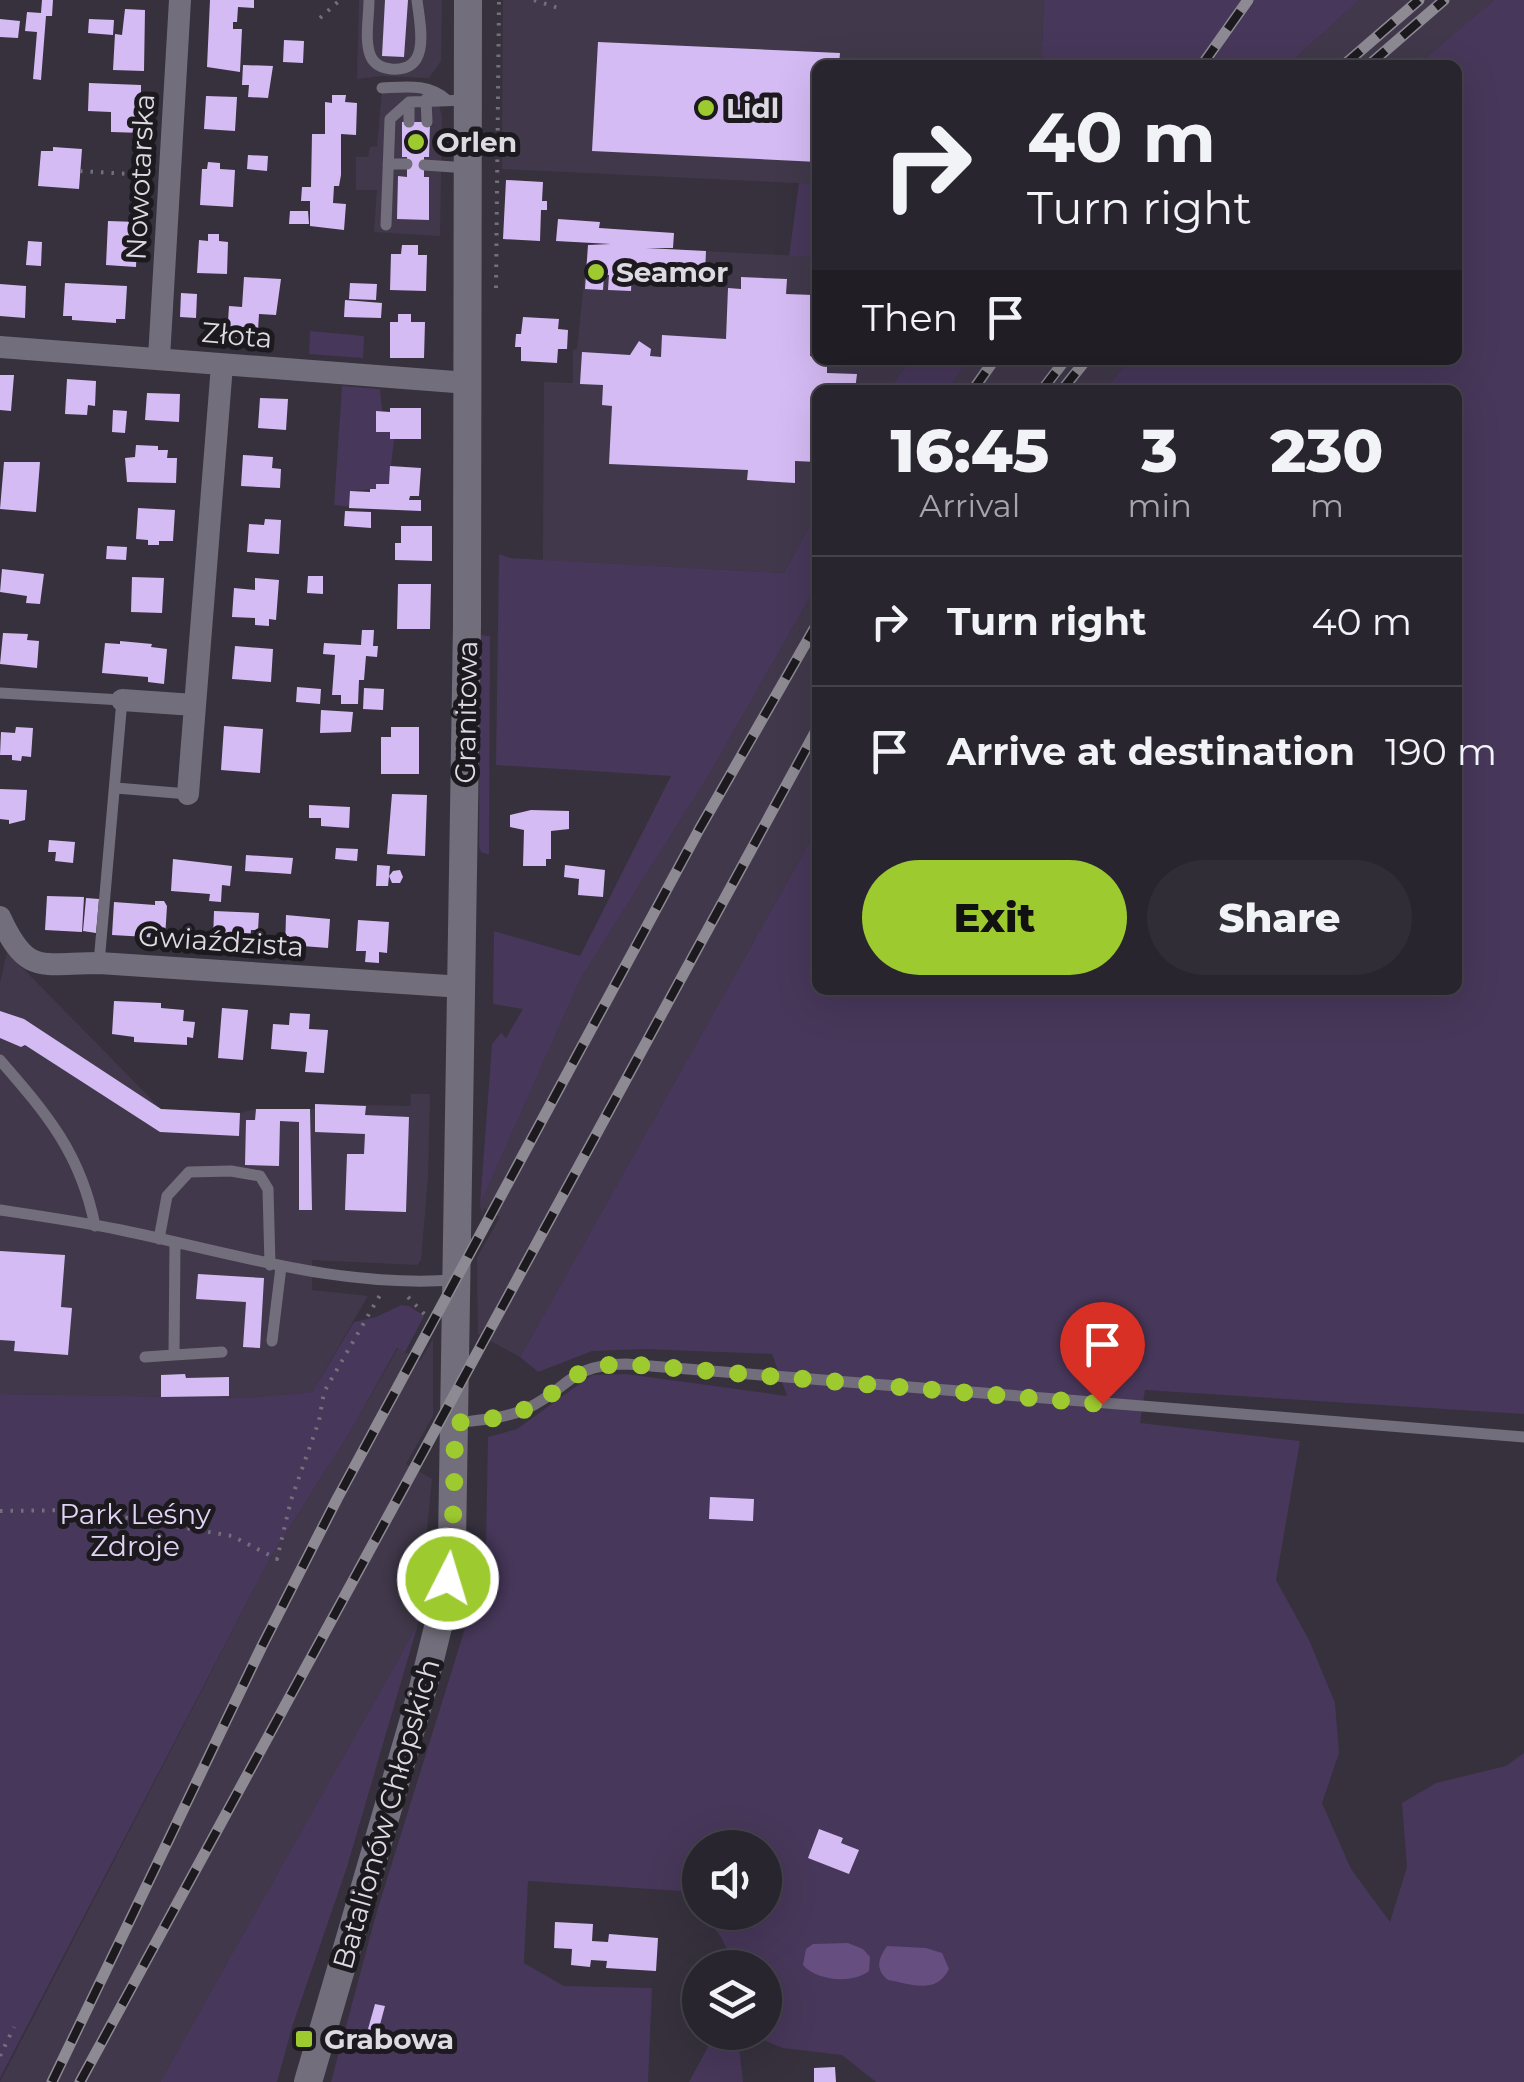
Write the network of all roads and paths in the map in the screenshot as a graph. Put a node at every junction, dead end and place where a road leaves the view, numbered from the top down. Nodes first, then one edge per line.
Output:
1 (180, 0) edge
2 (340, 0) edge
3 (370, 0) edge
4 (417, 0) edge
5 (468, 0) edge
6 (499, 0) edge
7 (534, 0) edge
8 (561, 9) dead end
9 (320, 18) dead end
10 (382, 88) dead end
11 (426, 99) junction
12 (458, 100) junction
13 (409, 102) junction
14 (409, 122) dead end
15 (426, 122) dead end
16 (426, 162) dead end
17 (388, 164) junction
18 (407, 164) dead end
19 (468, 168) junction
20 (148, 169) dead end
21 (80, 170) dead end
22 (386, 225) dead end
23 (496, 288) dead end
24 (0, 347) edge
25 (159, 358) junction
26 (222, 365) junction
27 (468, 384) junction
28 (0, 693) edge
29 (122, 700) junction
30 (194, 705) junction
31 (116, 788) junction
32 (188, 794) joint
33 (0, 916) edge
34 (99, 963) junction
35 (463, 987) junction
36 (0, 1060) edge
37 (0, 1210) edge
38 (95, 1226) junction
39 (159, 1239) junction
40 (175, 1243) junction
41 (276, 1266) junction
42 (388, 1280) junction
43 (455, 1280) junction
44 (407, 1296) dead end
45 (430, 1322) dead end
46 (272, 1340) dead end
47 (222, 1352) dead end
48 (174, 1355) junction
49 (144, 1357) dead end
50 (455, 1423) junction
51 (1524, 1437) edge
52 (0, 1511) edge
53 (14, 2027) dead end
54 (0, 2056) edge
55 (308, 2082) edge

1 - 25 street, Nowotarska
2 - 9 path
3 - 4 lane
5 - 12 street, Granitowa
6 - 23 path
7 - 8 path
10 - 12 lane
11 - 12 lane
11 - 13 lane
11 - 15 lane
12 - 19 street, Granitowa
13 - 14 lane
13 - 17 lane
16 - 19 lane
17 - 18 lane
17 - 22 lane
19 - 27 street, Granitowa
20 - 21 path
24 - 25 street, Złota
25 - 26 street, Złota
26 - 27 street, Złota
26 - 30 street
27 - 35 street, Granitowa
28 - 29 lane
29 - 30 street
29 - 31 lane
30 - 32 street
31 - 32 lane
31 - 34 lane
33 - 34 street, Gwiaździsta
34 - 35 street, Gwiaździsta
35 - 43 street, Granitowa
36 - 38 lane
37 - 38 lane
38 - 39 lane
39 - 40 lane
39 - 41 lane
40 - 41 lane
40 - 48 lane
41 - 42 lane
41 - 46 lane
42 - 43 lane
42 - 52 path
43 - 50 street, Granitowa
44 - 45 path
47 - 48 lane
48 - 49 lane
50 - 51 lane
50 - 55 street, Batalionów Chłopskich
53 - 54 path

